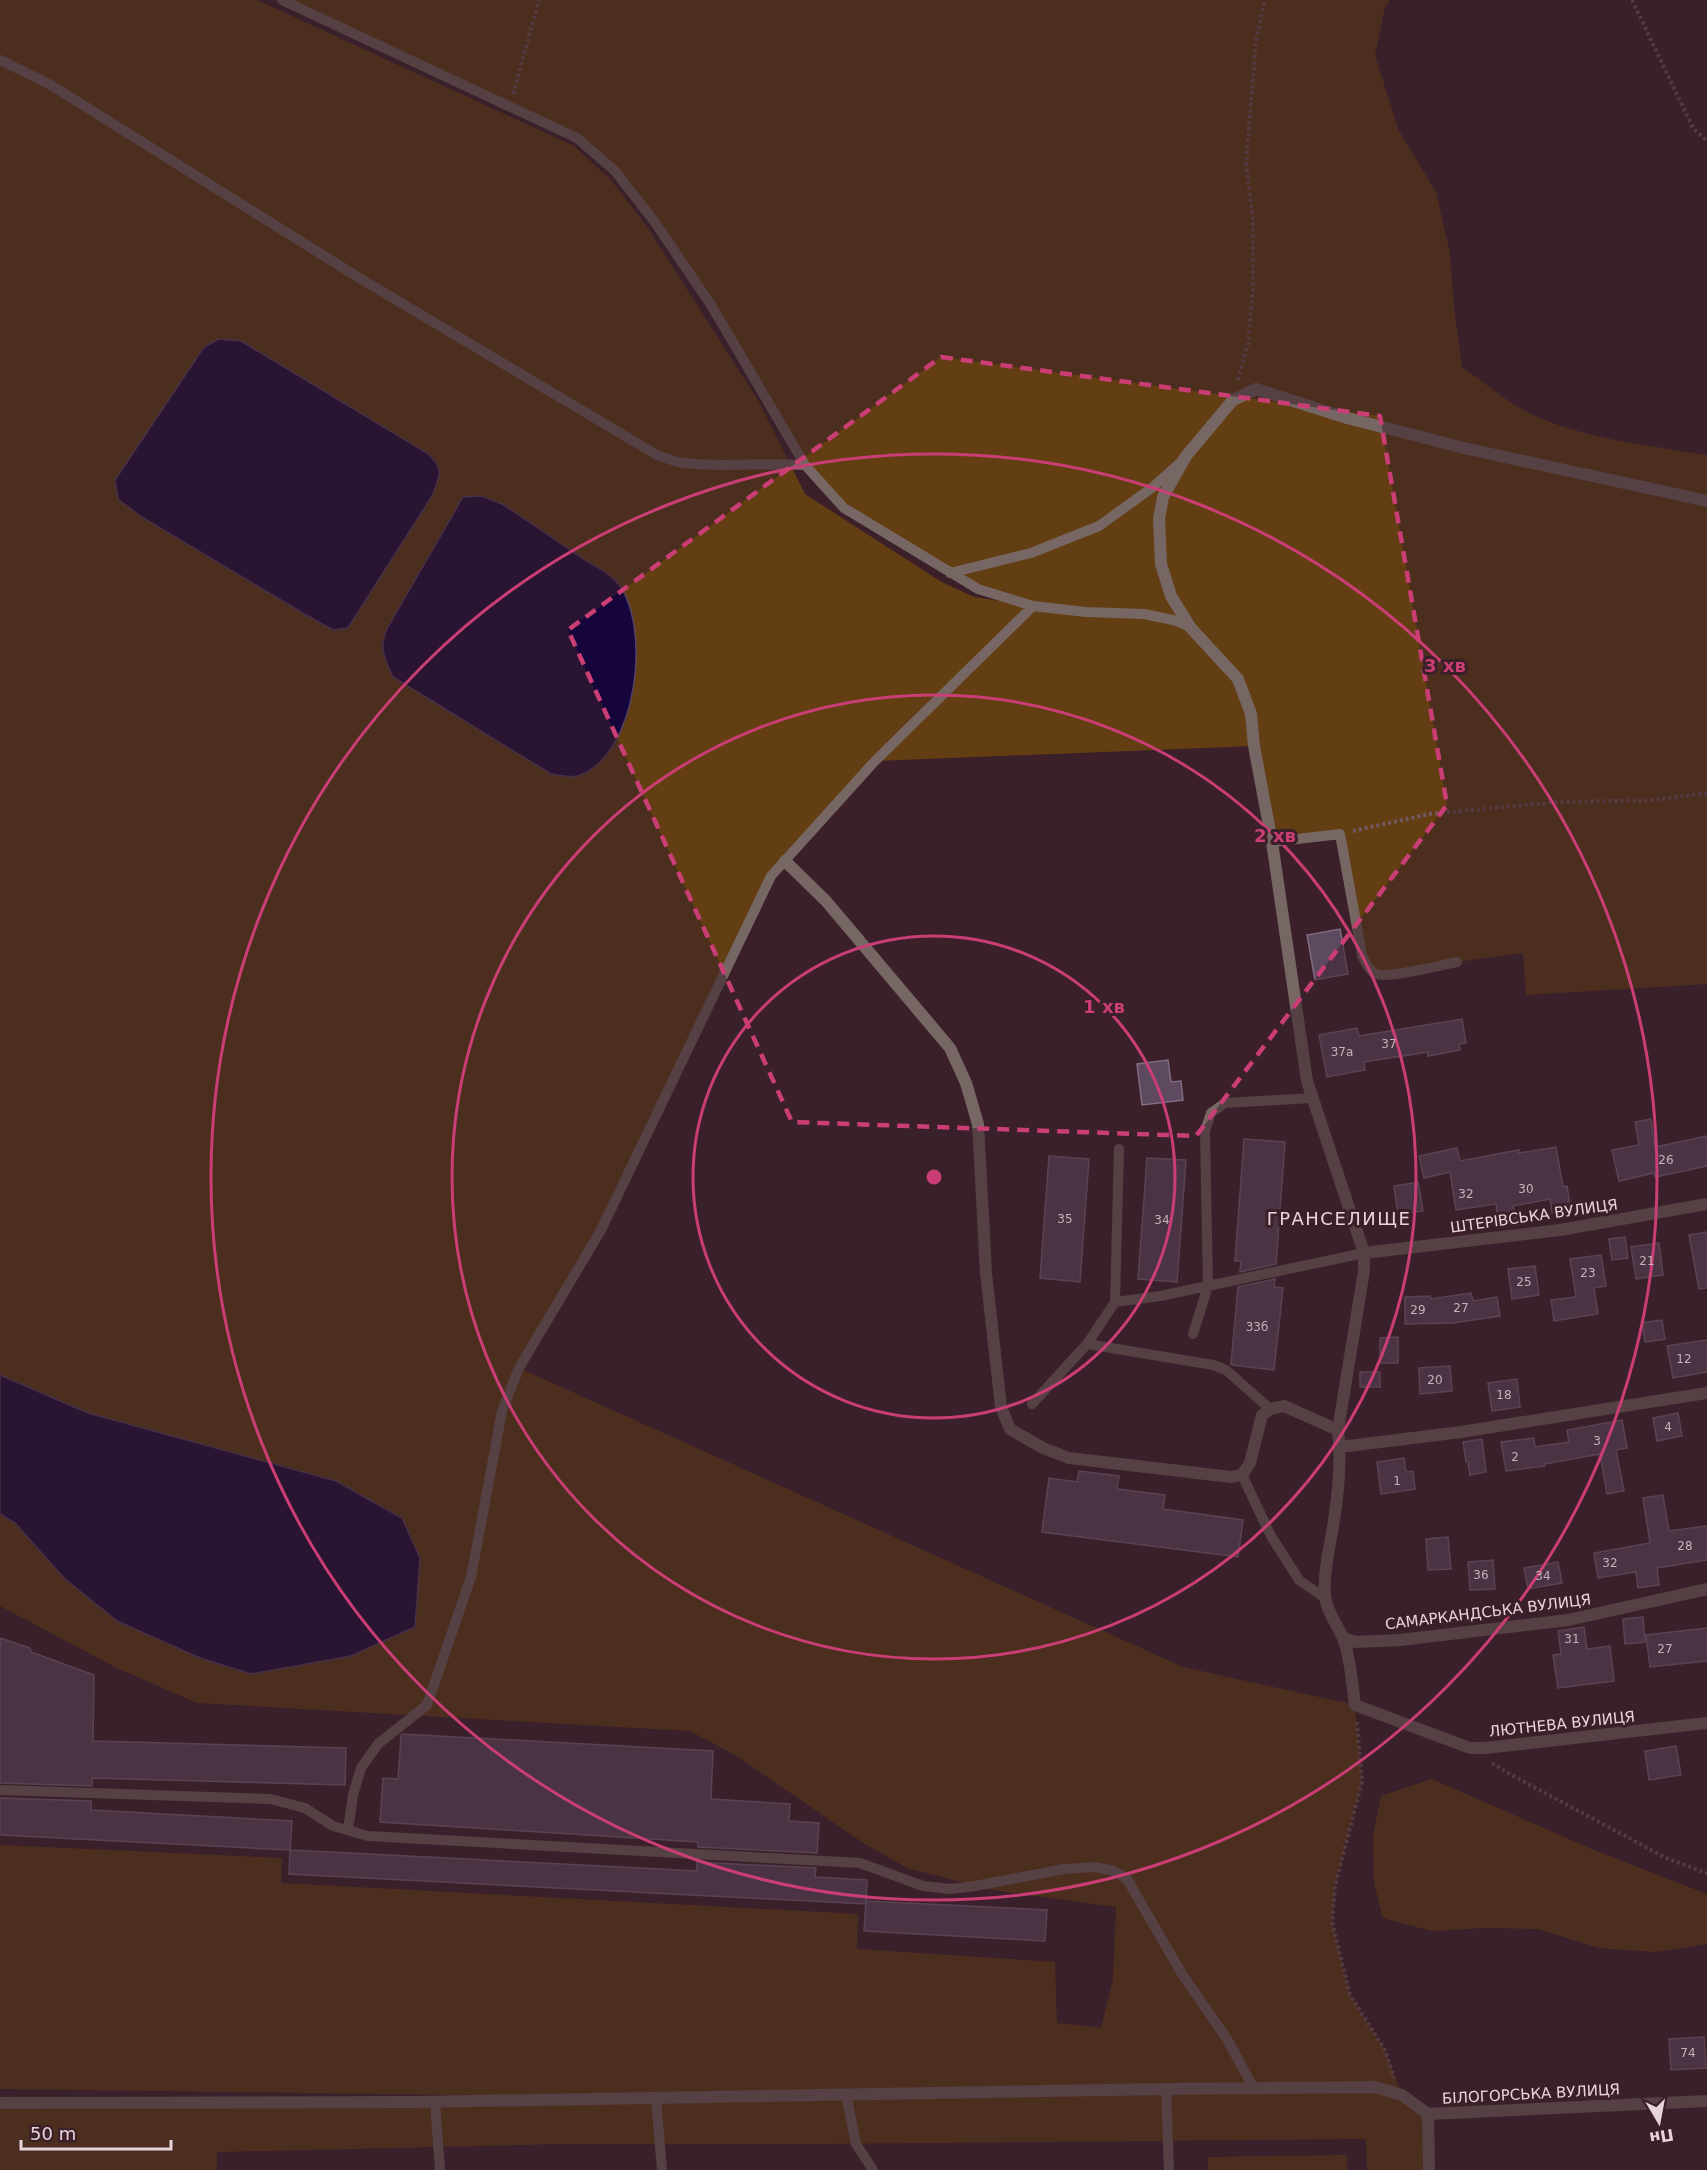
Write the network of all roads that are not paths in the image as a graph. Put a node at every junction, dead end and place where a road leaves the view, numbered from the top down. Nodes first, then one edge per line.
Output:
1 (282, 0) edge
2 (0, 60) edge
3 (1186, 456) junction
4 (805, 465) junction
5 (1707, 501) edge
6 (950, 573) junction
7 (1033, 606) junction
8 (1190, 627) junction
9 (1272, 842) junction
10 (785, 861) junction
11 (1457, 962) dead end
12 (1311, 1098) junction
13 (1119, 1149) dead end
14 (1707, 1204) edge
15 (1364, 1253) junction
16 (1208, 1286) junction
17 (1115, 1302) junction
18 (1193, 1334) dead end
19 (1087, 1344) junction
20 (1707, 1394) edge
21 (1032, 1404) dead end
22 (1270, 1409) junction
23 (1338, 1430) junction
24 (1340, 1447) junction
25 (1242, 1475) junction
26 (1707, 1589) edge
27 (1325, 1598) junction
28 (1343, 1638) junction
29 (1707, 1723) edge
30 (0, 1790) edge
31 (348, 1830) junction
32 (1252, 2087) junction
33 (1166, 2089) junction
34 (846, 2094) junction
35 (656, 2098) junction
36 (1707, 2101) edge
37 (435, 2102) junction
38 (0, 2103) edge
39 (1428, 2114) junction
40 (440, 2170) edge
41 (662, 2170) edge
42 (873, 2170) edge
43 (1169, 2170) edge
44 (1429, 2170) edge

1 - 4 lane
2 - 4 lane
3 - 5 street
3 - 6 lane
3 - 8 street
4 - 6 lane
6 - 7 lane
7 - 8 lane
7 - 10 lane
8 - 9 street
9 - 11 lane
9 - 12 street
10 - 25 street
10 - 31 lane
12 - 15 street
12 - 16 lane
13 - 17 lane
14 - 15 street, ШТЕРІВСЬКА ВУЛИЦЯ
15 - 16 lane
15 - 23 street
16 - 17 lane
16 - 18 lane
17 - 19 lane
19 - 21 lane
19 - 22 lane
20 - 24 street
22 - 23 street
22 - 25 street
23 - 24 street
24 - 27 street
25 - 27 lane
26 - 28 street, САМАРКАНДСЬКА ВУЛИЦЯ
27 - 28 street
28 - 29 street, ЛЮТНЕВА ВУЛИЦЯ
30 - 31 lane
31 - 32 lane
32 - 33 street
32 - 39 street
33 - 34 street
33 - 43 lane
34 - 35 street
34 - 42 lane
35 - 37 street
35 - 41 lane
36 - 39 street, БІЛОГОРСЬКА ВУЛИЦЯ
37 - 38 street
37 - 40 lane
39 - 44 street

